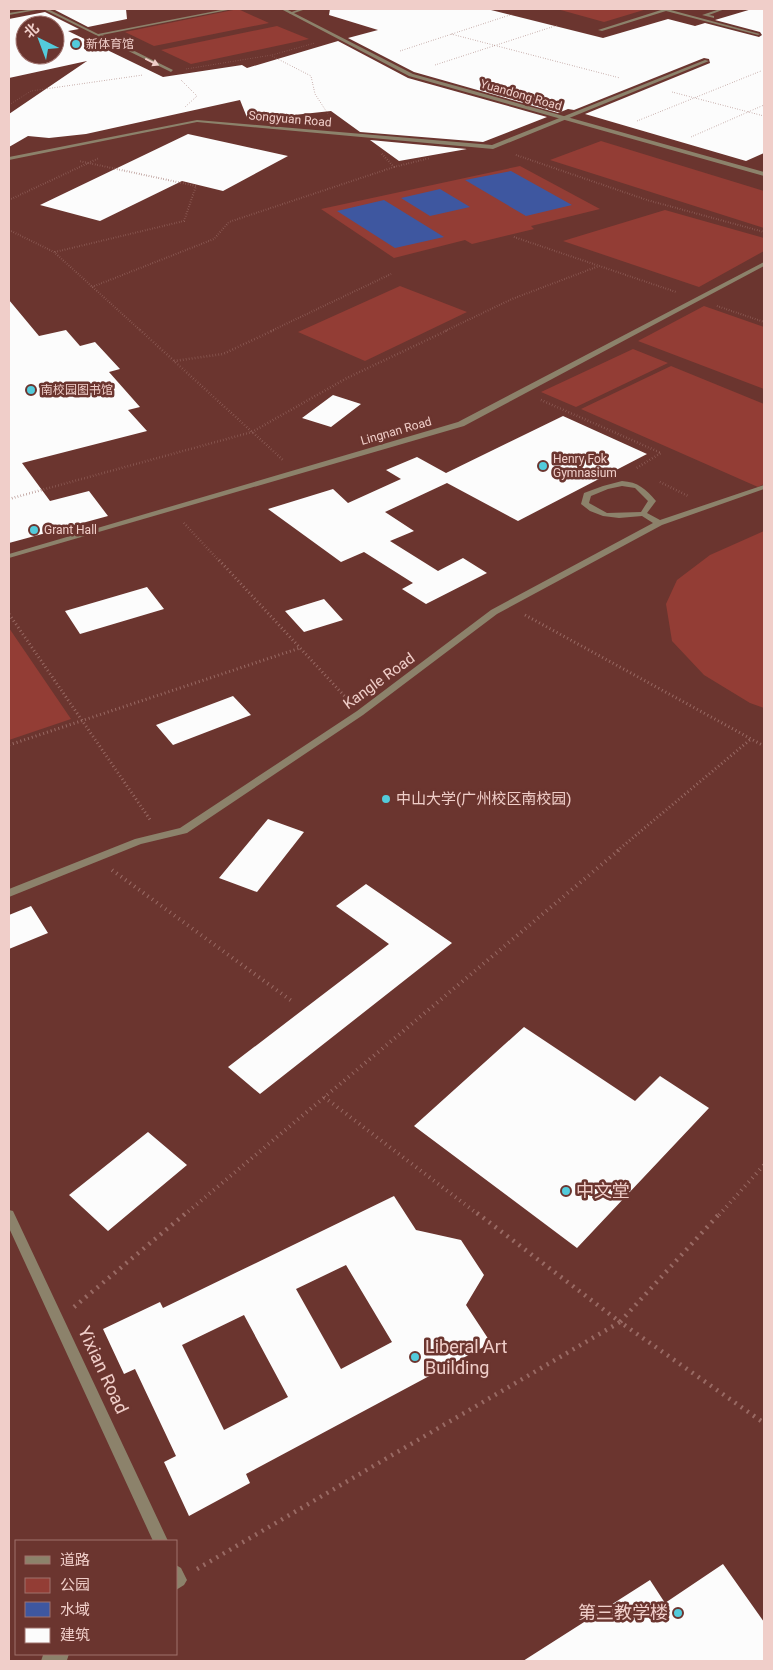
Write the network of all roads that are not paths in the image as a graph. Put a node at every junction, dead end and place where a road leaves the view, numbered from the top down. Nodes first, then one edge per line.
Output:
1 (40, 9) edge
2 (45, 9) edge
3 (231, 9) edge
4 (283, 9) edge
5 (304, 9) edge
6 (664, 9) edge
7 (723, 9) edge
8 (291, 13) junction
9 (9, 14) edge
10 (704, 15) junction
11 (694, 17) junction
12 (600, 30) dead end
13 (764, 32) edge
14 (758, 34) dead end
15 (98, 35) junction
16 (707, 62) dead end
17 (171, 71) dead end
18 (567, 118) junction
19 (9, 159) edge
20 (764, 174) edge
21 (764, 264) edge
22 (764, 487) edge
23 (643, 514) junction
24 (659, 523) junction
25 (9, 556) edge
26 (9, 893) edge
27 (9, 1215) edge
28 (161, 1540) edge

1 - 9 street
2 - 15 street
3 - 15 street
4 - 8 street, Yuandong Road
5 - 8 street
6 - 11 street
6 - 12 street
7 - 10 street
8 - 18 street, Yuandong Road
10 - 11 street
10 - 13 street
11 - 14 street
15 -> 17 street
16 - 18 street, Songyuan Road
18 - 19 street, Songyuan Road
18 - 20 street, Yuandong Road
21 - 25 street, Lingnan Road
22 - 24 street, Kangle Road
23 - 23 street
23 - 24 street
24 - 26 street, Kangle Road
27 - 28 street, Yixian Road

